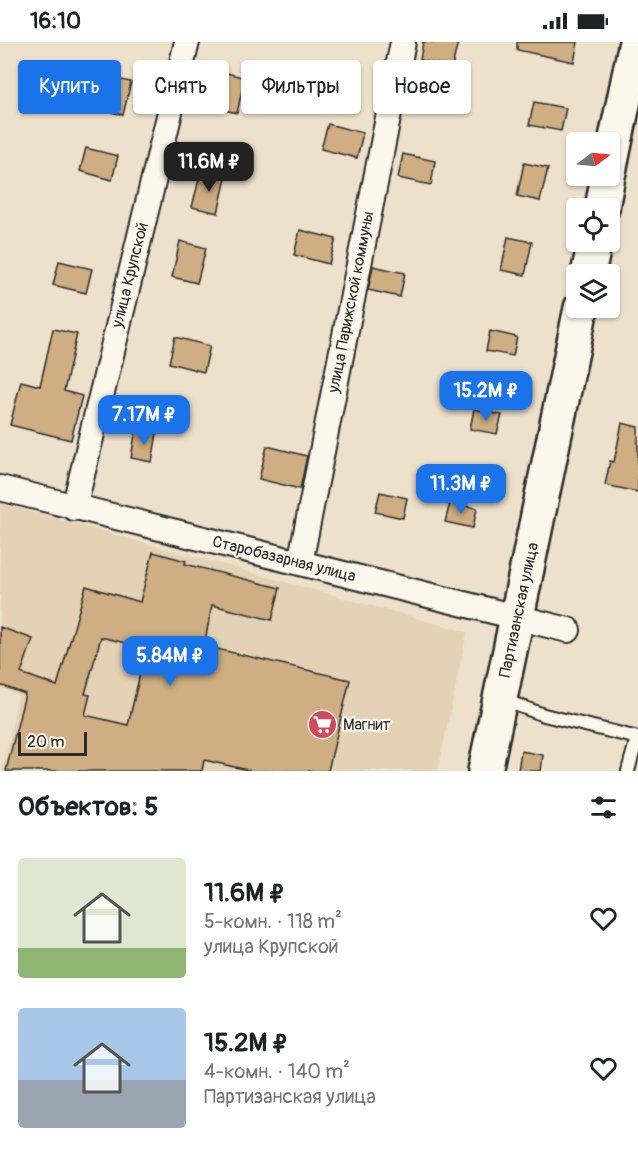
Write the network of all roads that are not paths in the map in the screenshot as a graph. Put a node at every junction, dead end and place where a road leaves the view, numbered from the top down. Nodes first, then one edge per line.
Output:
1 (187, 42) edge
2 (403, 42) edge
3 (636, 42) edge
4 (618, 132) edge
5 (579, 318) edge
6 (0, 488) edge
7 (74, 508) junction
8 (300, 563) junction
9 (518, 617) junction
10 (568, 630) dead end
11 (501, 699) junction
12 (637, 738) edge
13 (485, 771) edge
14 (628, 771) edge

1 - 7 street, улица Крупской
2 - 8 street, улица Парижской коммуны
3 - 4 main road
5 - 9 main road, Партизанская улица
6 - 7 street, Старобазарная улица
7 - 8 street, Старобазарная улица
8 - 9 street, Старобазарная улица
9 - 10 street, Старобазарная улица
9 - 11 main road, Партизанская улица
11 - 12 lane
11 - 13 main road, Партизанская улица
12 - 14 lane

